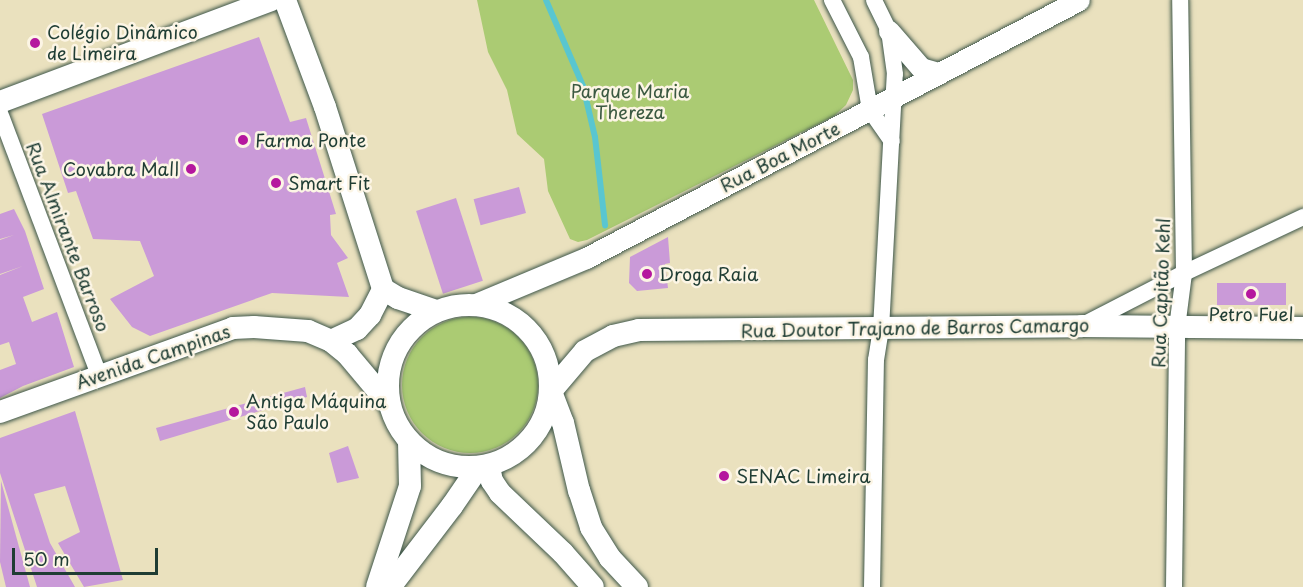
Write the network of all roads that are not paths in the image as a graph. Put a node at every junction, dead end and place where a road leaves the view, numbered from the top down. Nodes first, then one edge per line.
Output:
1 (272, 0) edge
2 (285, 0) edge
3 (832, 0) edge
4 (874, 0) edge
5 (1079, 0) edge
6 (1180, 0) edge
7 (889, 31) junction
8 (939, 74) junction
9 (895, 98) junction
10 (0, 102) edge
11 (870, 110) junction
12 (0, 113) edge
13 (892, 141) junction
14 (1303, 217) edge
15 (1184, 273) junction
16 (383, 289) junction
17 (476, 304) junction
18 (436, 311) junction
19 (1082, 326) junction
20 (1177, 328) junction
21 (1303, 328) edge
22 (881, 329) junction
23 (331, 341) junction
24 (99, 375) junction
25 (551, 391) junction
26 (389, 404) junction
27 (0, 412) edge
28 (409, 442) junction
29 (483, 467) junction
30 (600, 541) junction
31 (591, 585) edge
32 (380, 586) edge
33 (636, 587) edge
34 (872, 587) edge
35 (1174, 587) edge

1 - 10 main road
2 - 16 main road
3 - 11 street
4 - 7 street
5 - 8 street, Rua Boa Morte
6 - 15 street, Rua Capitão Kehl
7 - 8 street
7 - 9 street
8 - 9 street, Rua Boa Morte
9 - 11 street, Rua Boa Morte
9 - 13 street
11 - 13 street
11 - 17 street, Rua Boa Morte
12 - 24 street, Rua Almirante Barroso
13 - 22 street
14 - 15 street
15 - 19 street
15 - 20 street, Rua Capitão Kehl
16 - 18 main road
16 - 23 main road
17 - 18 main road
17 - 25 main road
18 - 26 main road
19 - 20 main road, Rua Doutor Trajano de Barros Camargo
19 - 22 main road, Rua Doutor Trajano de Barros Camargo
20 - 21 main road, Rua Doutor Trajano de Barros Camargo
20 - 35 street, Rua Capitão Kehl
22 - 25 main road, Rua Doutor Trajano de Barros Camargo
22 - 34 street
23 - 24 main road, Avenida Campinas
23 - 26 main road, Avenida Campinas
24 - 27 main road, Avenida Campinas
25 - 29 main road
25 - 30 main road
26 - 28 main road
28 - 29 main road
28 - 32 main road
29 - 31 main road
29 - 32 main road
30 - 31 main road
30 - 33 main road

